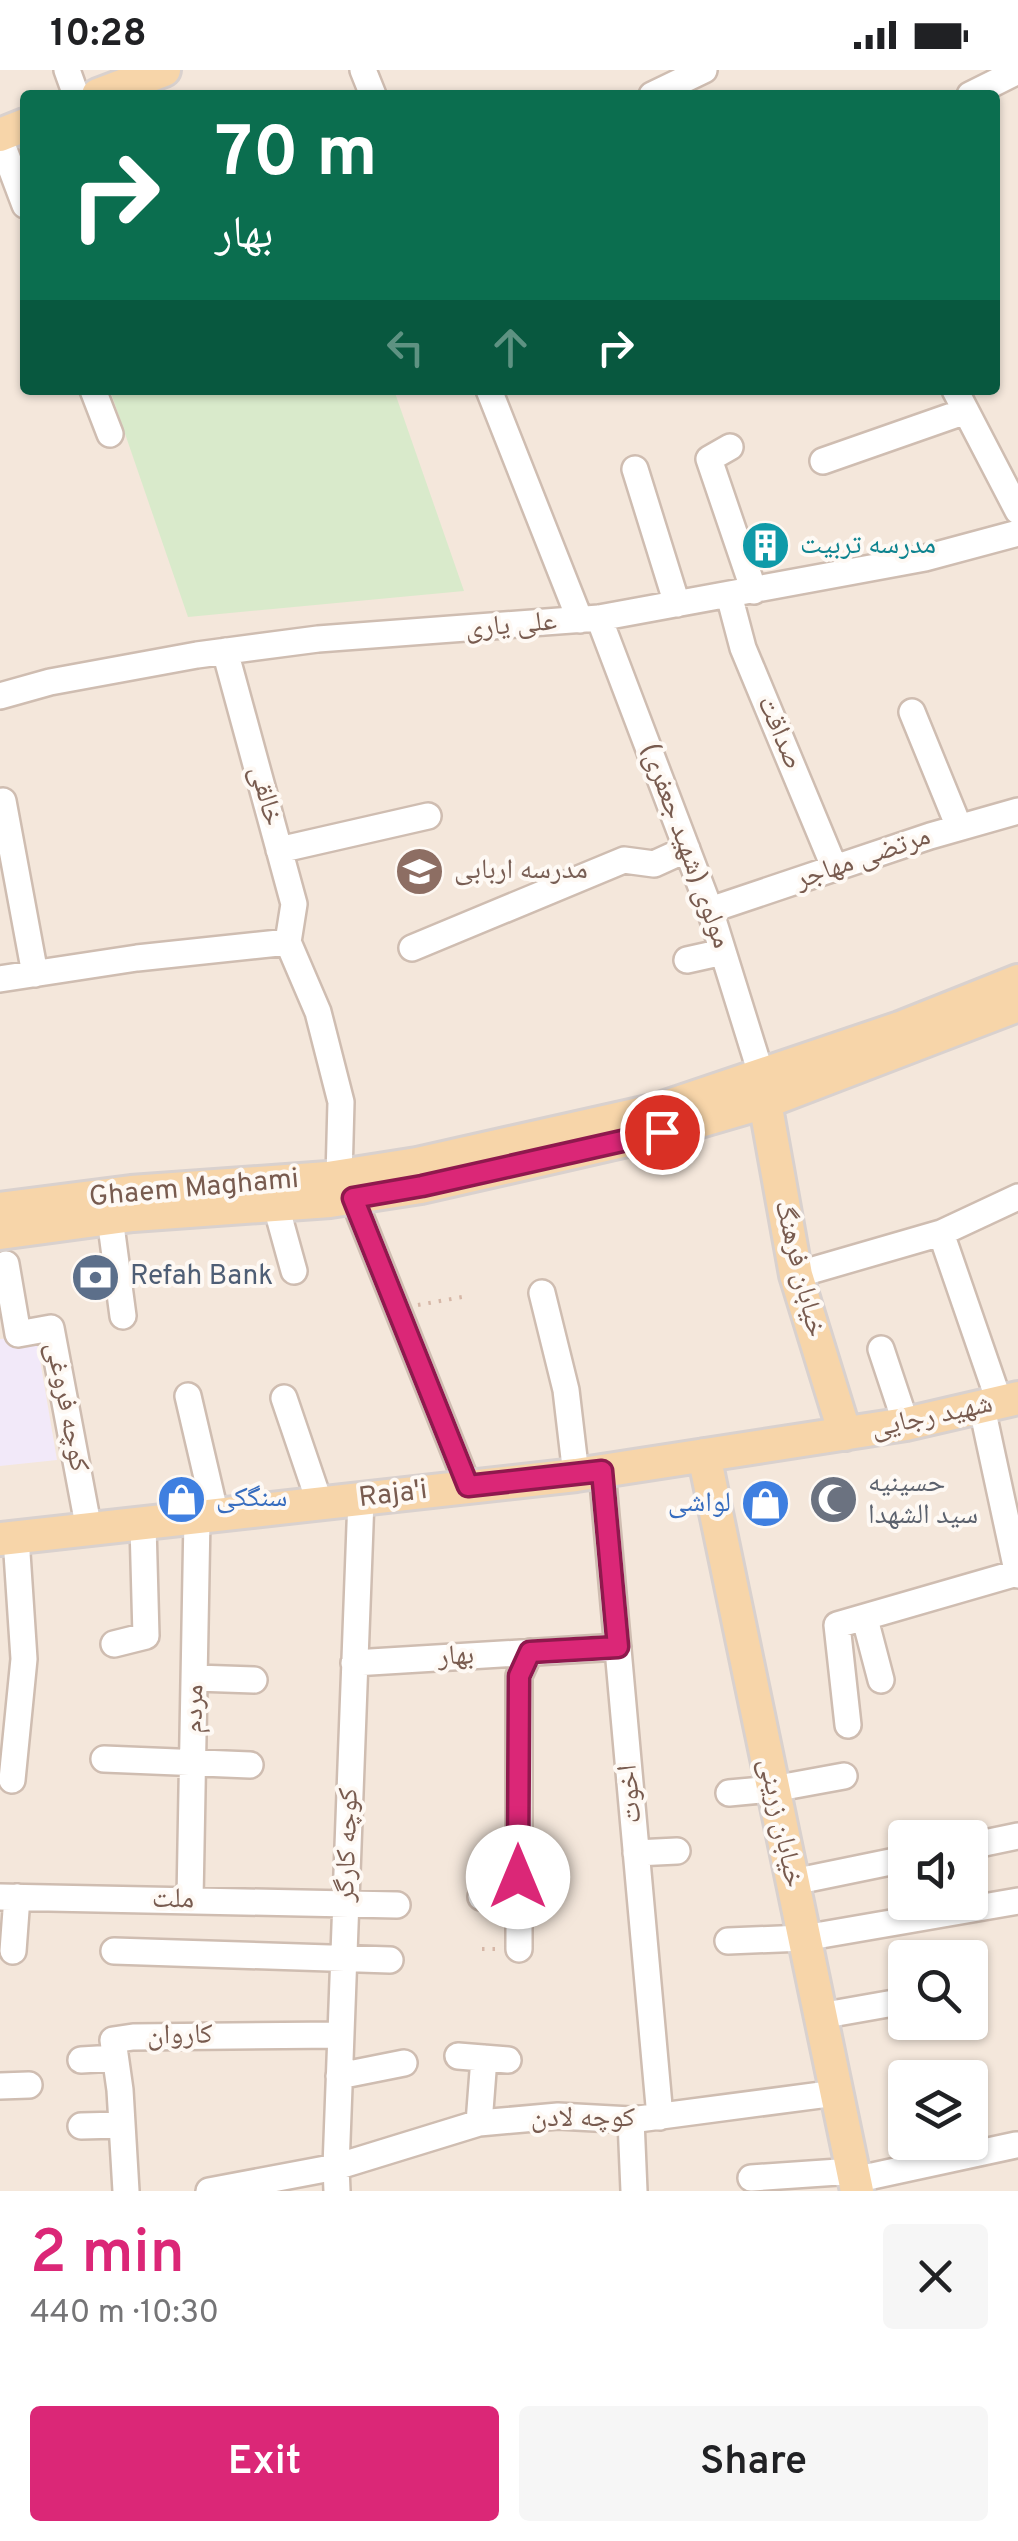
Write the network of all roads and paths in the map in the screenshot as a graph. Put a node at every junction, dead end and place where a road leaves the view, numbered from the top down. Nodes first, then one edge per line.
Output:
1 (164, 70) edge
2 (704, 70) edge
3 (1018, 71) edge
4 (111, 90) edge
5 (662, 90) edge
6 (980, 90) edge
7 (0, 137) edge
8 (20, 191) edge
9 (96, 395) edge
10 (491, 395) edge
11 (960, 400) edge
12 (110, 434) dead end
13 (730, 448) dead end
14 (823, 461) dead end
15 (635, 469) dead end
16 (1018, 511) edge
17 (1018, 533) edge
18 (742, 593) junction
19 (677, 604) junction
20 (589, 619) junction
21 (225, 652) junction
22 (0, 696) edge
23 (912, 712) dead end
24 (3, 801) dead end
25 (1018, 811) edge
26 (428, 816) dead end
27 (959, 826) junction
28 (687, 849) junction
29 (279, 850) junction
30 (835, 868) junction
31 (710, 910) junction
32 (288, 942) junction
33 (412, 948) dead end
34 (723, 952) junction
35 (687, 960) dead end
36 (35, 974) junction
37 (0, 979) edge
38 (1018, 980) edge
39 (1018, 1006) edge
40 (940, 1024) junction
41 (763, 1090) junction
42 (346, 1187) junction
43 (1018, 1197) edge
44 (238, 1198) junction
45 (276, 1206) junction
46 (0, 1209) edge
47 (110, 1218) junction
48 (941, 1233) junction
49 (3, 1248) edge
50 (294, 1271) dead end
51 (796, 1276) junction
52 (542, 1292) dead end
53 (462, 1297) dead end
54 (399, 1309) junction
55 (123, 1316) dead end
56 (881, 1350) dead end
57 (188, 1396) dead end
58 (284, 1398) dead end
59 (1000, 1403) edge
60 (906, 1424) junction
61 (845, 1434) junction
62 (704, 1455) junction
63 (589, 1473) junction
64 (468, 1486) junction
65 (360, 1499) junction
66 (320, 1504) junction
67 (206, 1517) junction
68 (143, 1525) junction
69 (90, 1530) junction
70 (8, 1539) edge
71 (1018, 1574) edge
72 (865, 1619) junction
73 (114, 1644) dead end
74 (618, 1647) junction
75 (530, 1652) junction
76 (12, 1659) edge
77 (354, 1662) junction
78 (196, 1678) junction
79 (254, 1680) dead end
80 (881, 1680) dead end
81 (848, 1725) dead end
82 (104, 1759) dead end
83 (194, 1764) junction
84 (250, 1766) dead end
85 (844, 1776) dead end
86 (12, 1780) dead end
87 (773, 1789) junction
88 (729, 1793) dead end
89 (1018, 1836) edge
90 (988, 1842) edge
91 (677, 1851) dead end
92 (636, 1853) junction
93 (888, 1862) edge
94 (554, 1878) dead end
95 (792, 1882) junction
96 (518, 1888) junction
97 (8, 1897) edge
98 (481, 1897) dead end
99 (190, 1900) junction
100 (1018, 1901) edge
101 (346, 1904) junction
102 (398, 1905) dead end
103 (804, 1938) junction
104 (728, 1941) dead end
105 (519, 1949) dead end
106 (13, 1951) dead end
107 (114, 1951) dead end
108 (343, 1960) junction
109 (390, 1960) dead end
110 (888, 2004) edge
111 (820, 2016) junction
112 (340, 2034) junction
113 (458, 2056) dead end
114 (116, 2058) junction
115 (82, 2060) dead end
116 (404, 2063) dead end
117 (339, 2076) junction
118 (29, 2085) dead end
119 (0, 2086) edge
120 (836, 2092) junction
121 (660, 2117) junction
122 (631, 2120) junction
123 (478, 2123) junction
124 (122, 2125) junction
125 (82, 2126) dead end
126 (1016, 2145) edge
127 (751, 2178) dead end
128 (336, 2179) edge
129 (854, 2181) edge
130 (126, 2191) edge
131 (209, 2191) edge
132 (634, 2191) edge

1 - 4 main road
2 - 5 street
3 - 6 street
7 - 8 street
9 - 12 street
10 - 20 street, مولوی (شهید جعفری)
11 - 14 street
11 - 16 street
13 - 18 street, صداقت
15 - 19 street
17 - 18 street, علی یاری
18 - 19 street, علی یاری
18 - 30 street, صداقت
19 - 20 street, علی یاری
20 - 21 street, علی یاری
20 - 28 street, مولوی (شهید جعفری)
21 - 22 street, علی یاری
21 - 29 street, خالقی
23 - 27 street
24 - 36 street
25 - 27 street, مرتضی مهاجر
26 - 29 street
27 - 30 street, مرتضی مهاجر
28 - 31 street, مولوی (شهید جعفری)
28 - 33 street
29 - 32 street, خالقی
30 - 31 street, مرتضی مهاجر
31 - 34 street, مولوی (شهید جعفری)
32 - 36 street
32 - 42 street, خالقی
34 - 35 street
34 - 41 street, مولوی (شهید جعفری)
36 - 37 street
38 - 40 main road, Ghaem Maghami
39 - 40 main road, Ghaem Maghami
40 - 41 main road, Ghaem Maghami
41 - 42 main road, Ghaem Maghami
41 - 51 main road, خیابان فرهنگ
42 - 44 main road, Ghaem Maghami
42 - 45 main road, Ghaem Maghami
42 - 54 street
43 - 48 street
44 - 45 main road, Ghaem Maghami
44 - 46 main road, Ghaem Maghami
44 - 47 main road, Ghaem Maghami
45 - 50 street
47 - 49 main road, Ghaem Maghami
47 - 55 street
48 - 51 street
48 - 59 street
49 - 69 street, کوچه فروغی
51 - 61 main road, خیابان فرهنگ
52 - 63 street, اخوت
53 - 54 path
54 - 64 street
56 - 60 street
57 - 67 street, مردم
58 - 66 street
59 - 60 main road, شهید رجایی
59 - 71 street
60 - 61 main road, شهید رجایی
61 - 62 main road, Raja'i
62 - 63 main road, Raja'i
62 - 87 main road, خیابان زرینی
63 - 64 main road, Raja'i
63 - 74 street, اخوت
64 - 65 main road, Raja'i
65 - 66 main road, Raja'i
65 - 77 street, کوچه کارگر
66 - 67 main road, Raja'i
67 - 68 main road, Raja'i
67 - 78 street, مردم
68 - 69 main road, Raja'i
68 - 73 street
69 - 70 main road, Raja'i
70 - 76 street
71 - 72 street
72 - 80 street
72 - 81 street
74 - 75 street, بهار
74 - 92 street, اخوت
75 - 77 street, بهار
75 - 96 street
76 - 86 street
77 - 101 street, کوچه کارگر
78 - 79 street
78 - 83 street, مردم
82 - 83 street
83 - 84 street
83 - 99 street, مردم
85 - 87 street
87 - 88 street
87 - 95 main road, خیابان زرینی
89 - 90 street
91 - 92 street
92 - 121 street, اخوت
93 - 95 street
94 - 96 street
95 - 103 main road, خیابان زرینی
96 - 98 street
96 - 105 street
97 - 99 street, ملت
97 - 106 street
99 - 101 street, ملت
100 - 103 street
101 - 102 street, ملت
101 - 108 street, کوچه کارگر
103 - 104 street
103 - 111 main road, خیابان زرینی
107 - 108 street
108 - 109 street
108 - 112 street, کوچه کارگر
110 - 111 street
111 - 120 main road, خیابان زرینی
112 - 114 street, کاروان
112 - 117 street, کوچه کارگر
113 - 123 street
114 - 115 street
114 - 124 street, کاروان
116 - 117 street
117 - 128 street, کوچه کارگر
118 - 119 street
120 - 121 street, کوچه لادن
120 - 129 main road, خیابان زرینی
121 - 122 street, کوچه لادن
122 - 123 street, کوچه لادن
122 - 132 street
123 - 128 street, کوچه لادن
124 - 125 street
124 - 130 street, کاروان
126 - 129 street
127 - 129 street
128 - 131 street, کوچه لادن

